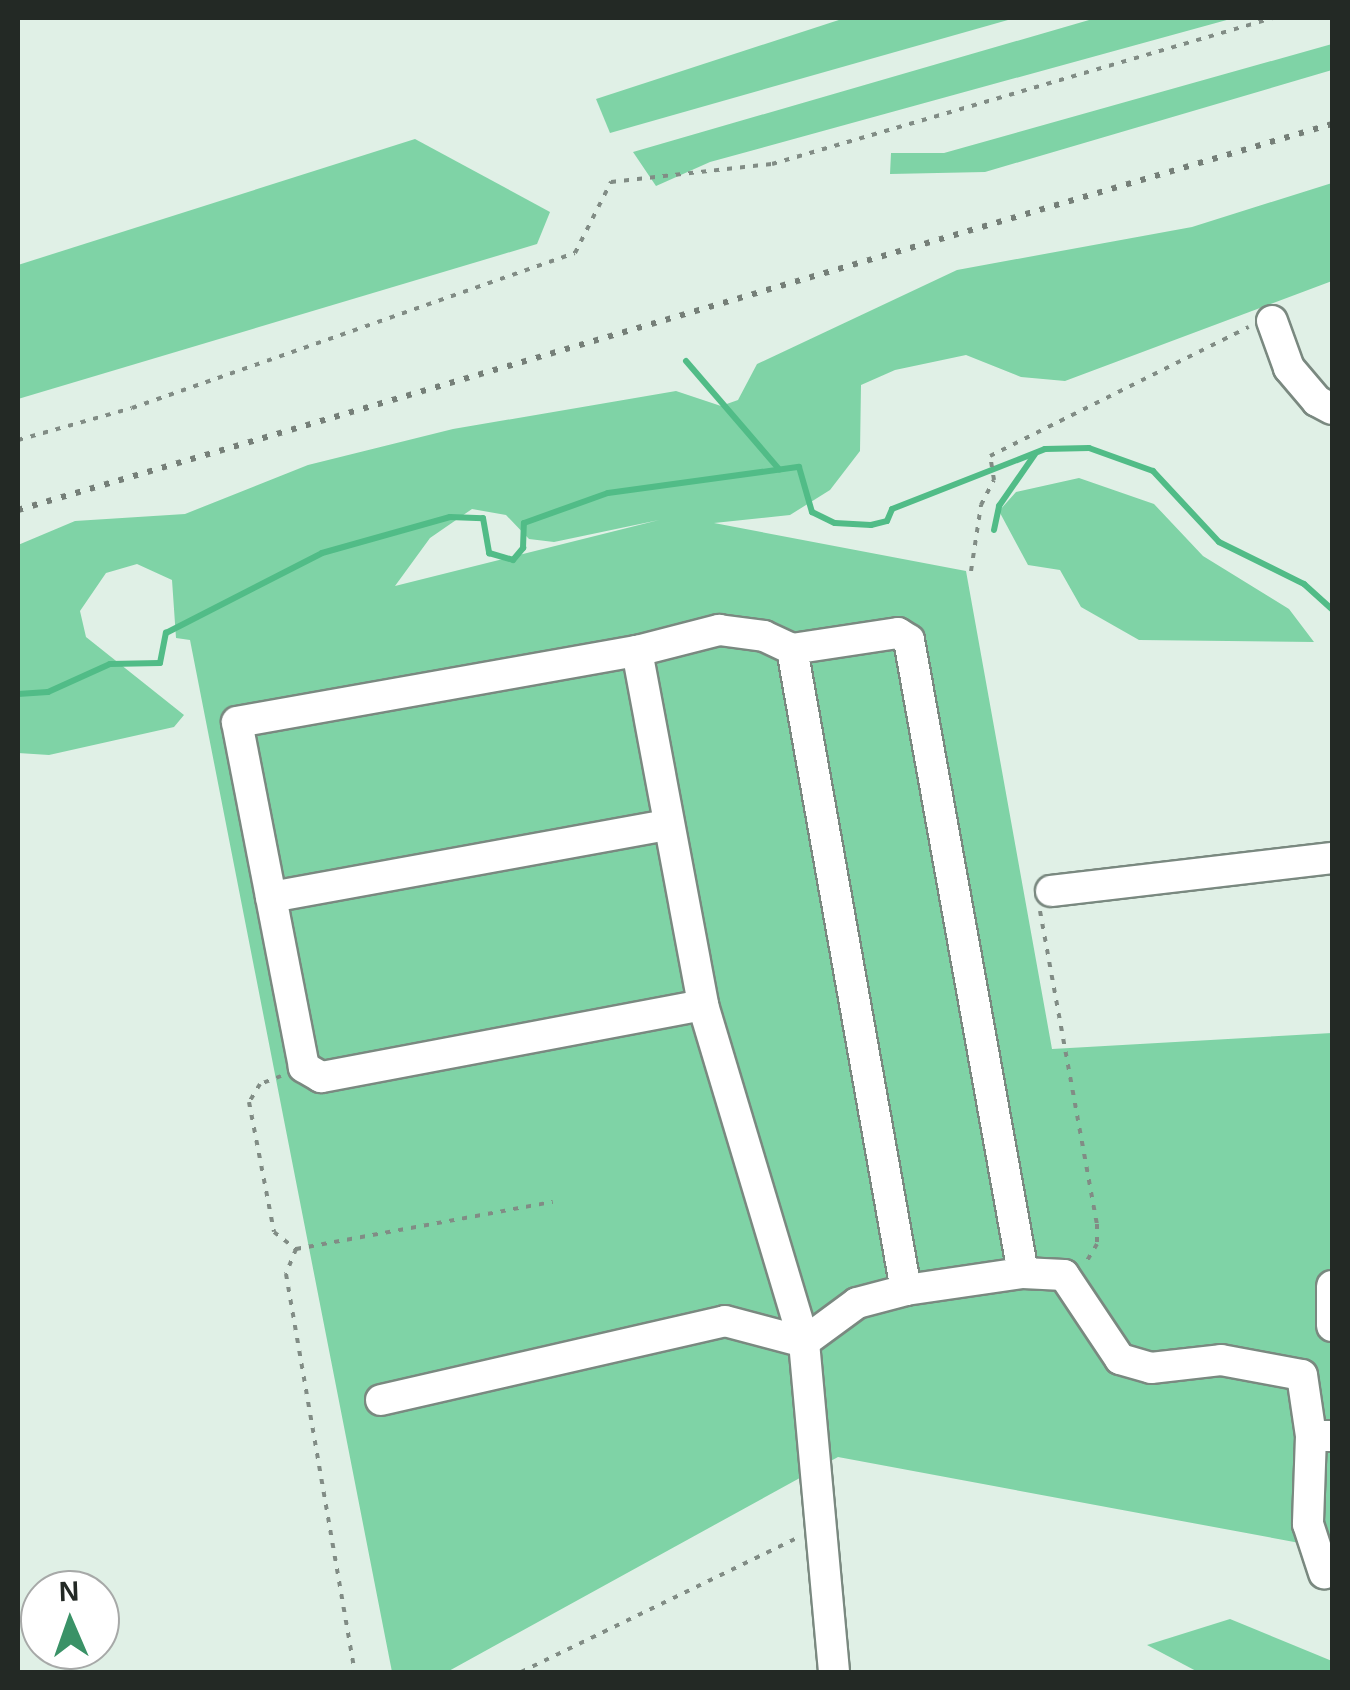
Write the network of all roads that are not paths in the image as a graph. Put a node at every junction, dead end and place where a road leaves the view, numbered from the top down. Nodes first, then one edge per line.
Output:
1 (1272, 321) road end
2 (1332, 408) edge
3 (792, 649) junction
4 (637, 652) junction
5 (669, 825) junction
6 (1332, 858) edge
7 (1051, 891) road end
8 (271, 898) junction
9 (703, 1005) junction
10 (1023, 1273) junction
11 (1332, 1286) edge
12 (906, 1290) junction
13 (1332, 1326) edge
14 (804, 1342) junction
15 (381, 1400) dead end
16 (1322, 1436) edge
17 (1324, 1573) dead end
18 (834, 1672) edge

1 - 2 street
3 - 4 street
3 - 10 street
3 - 12 street
4 - 5 street
4 - 8 street
5 - 8 street
5 - 9 street
6 - 7 street
8 - 9 street
9 - 14 street
10 - 12 street
10 - 16 street
11 - 13 street
12 - 14 street
14 - 15 street
14 - 18 street
16 - 17 street

